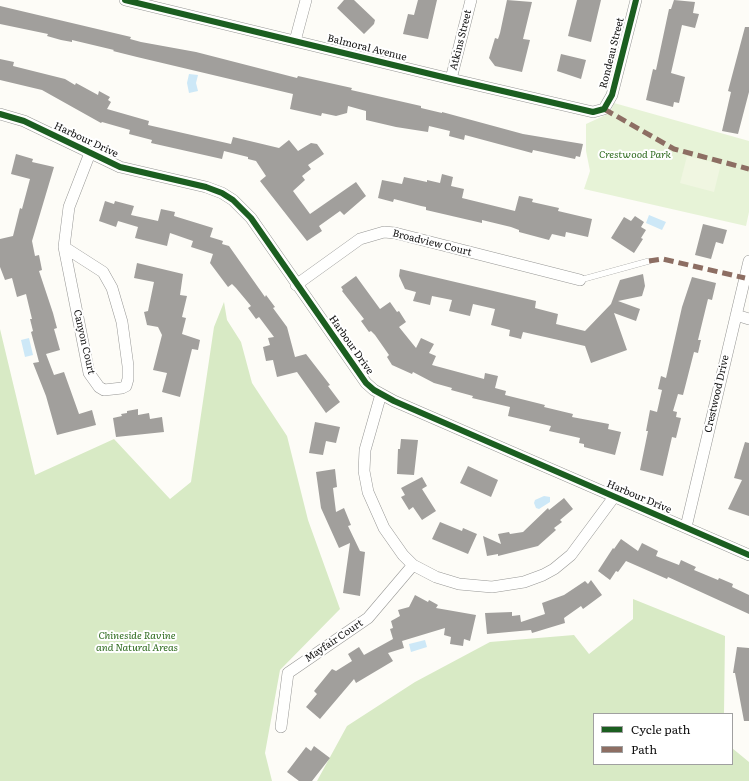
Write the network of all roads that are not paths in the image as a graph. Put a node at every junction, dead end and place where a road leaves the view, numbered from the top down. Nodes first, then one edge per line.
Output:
1 (124, 0) edge
2 (306, 0) edge
3 (471, 0) edge
4 (636, 0) edge
5 (141, 2) edge
6 (296, 41) junction
7 (451, 79) junction
8 (604, 109) joint
9 (0, 114) edge
10 (90, 153) junction
11 (64, 247) junction
12 (649, 261) dead end
13 (749, 261) edge
14 (580, 280) joint
15 (296, 285) junction
16 (736, 316) junction
17 (749, 319) edge
18 (381, 394) junction
19 (614, 497) junction
20 (686, 527) junction
21 (749, 555) edge
22 (413, 565) junction
23 (282, 727) dead end

1 - 5 street, Balmoral Avenue
2 - 6 street
3 - 7 street, Atkins Street
4 - 8 street, Rondeau Street
5 - 6 street, Balmoral Avenue
6 - 7 street, Balmoral Avenue
7 - 8 street, Balmoral Avenue
9 - 10 street, Harbour Drive
10 - 11 street, Canyon Court
10 - 15 street, Harbour Drive
11 - 11 street, Canyon Court
12 - 14 lane
13 - 16 street, Crestwood Drive
14 - 15 street, Broadview Court
15 - 18 street, Harbour Drive
16 - 17 street
16 - 20 street, Crestwood Drive
18 - 19 street, Harbour Drive
18 - 22 street
19 - 20 street, Harbour Drive
19 - 22 street
20 - 21 street, Harbour Drive
22 - 23 street, Mayfair Court

